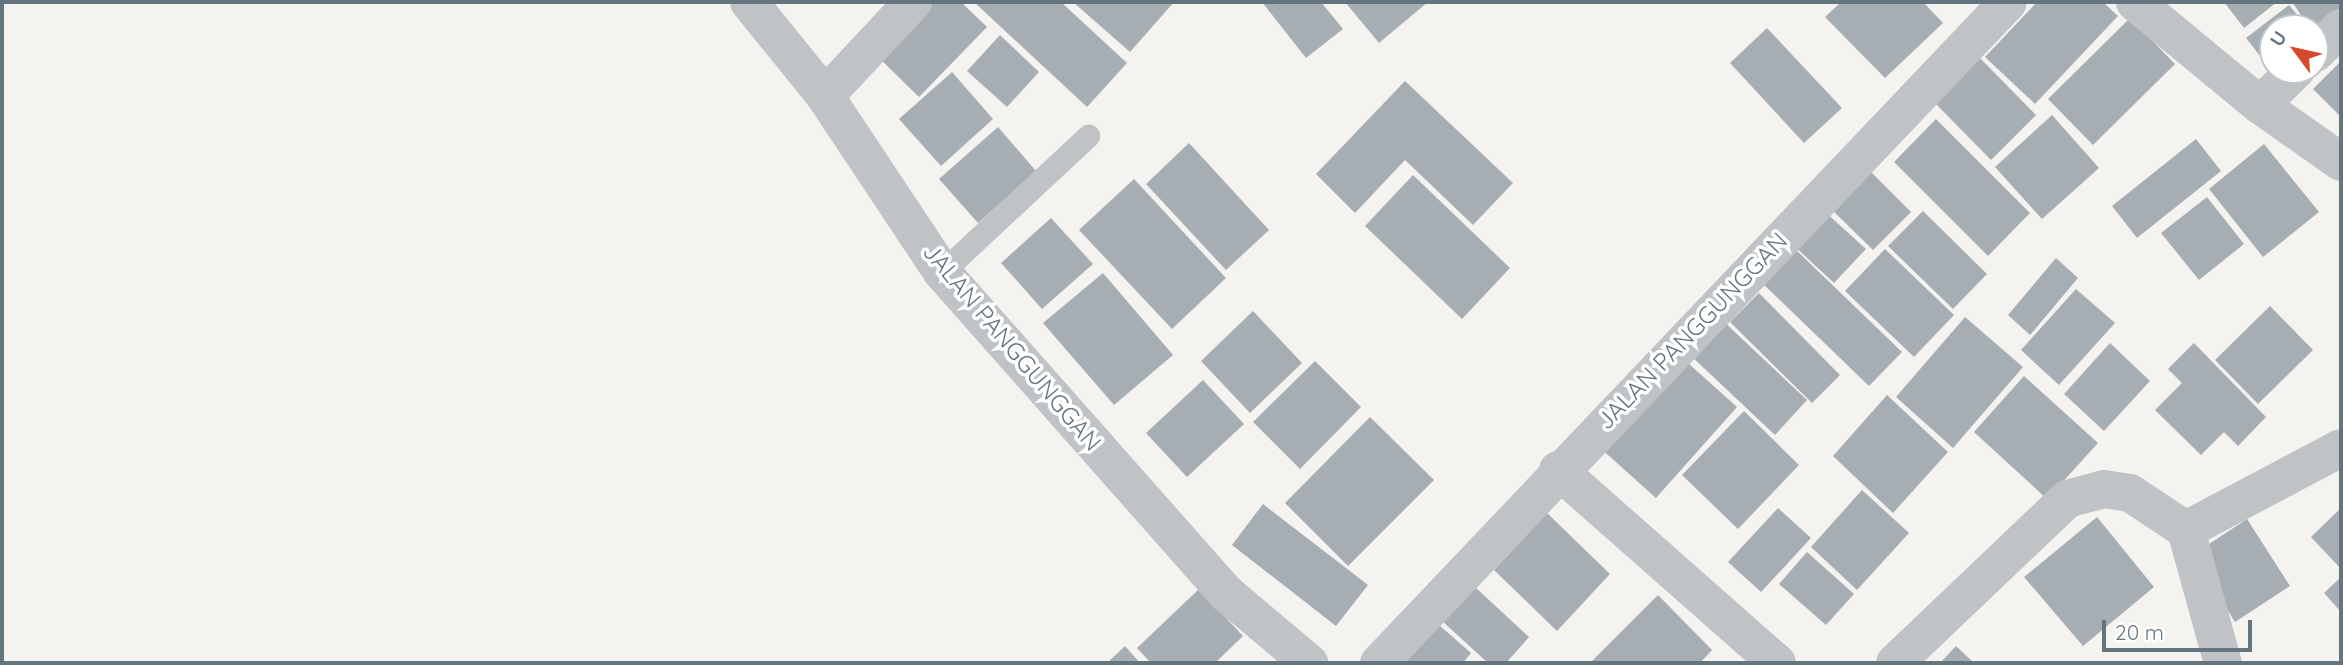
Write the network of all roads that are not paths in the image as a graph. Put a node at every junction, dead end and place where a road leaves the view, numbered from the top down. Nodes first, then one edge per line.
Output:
1 (749, 2) edge
2 (913, 2) edge
3 (2008, 2) edge
4 (2135, 2) edge
5 (2282, 84) edge
6 (825, 96) junction
7 (2260, 105) junction
8 (1088, 136) dead end
9 (2341, 162) edge
10 (942, 272) junction
11 (2341, 448) edge
12 (1558, 470) junction
13 (2186, 530) junction
14 (1309, 663) edge
15 (1379, 663) edge
16 (1777, 663) edge
17 (1895, 663) edge
18 (2222, 663) edge

1 - 6 street, JALAN PANGGUNGGAN
2 - 6 street
3 - 12 street, JALAN PANGGUNGGAN
4 - 7 street
5 - 7 street
6 - 10 street, JALAN PANGGUNGGAN
7 - 9 street
8 - 10 lane
10 - 14 street, JALAN PANGGUNGGAN
11 - 13 street
12 - 15 street, JALAN PANGGUNGGAN
12 - 16 street
13 - 17 street
13 - 18 street

